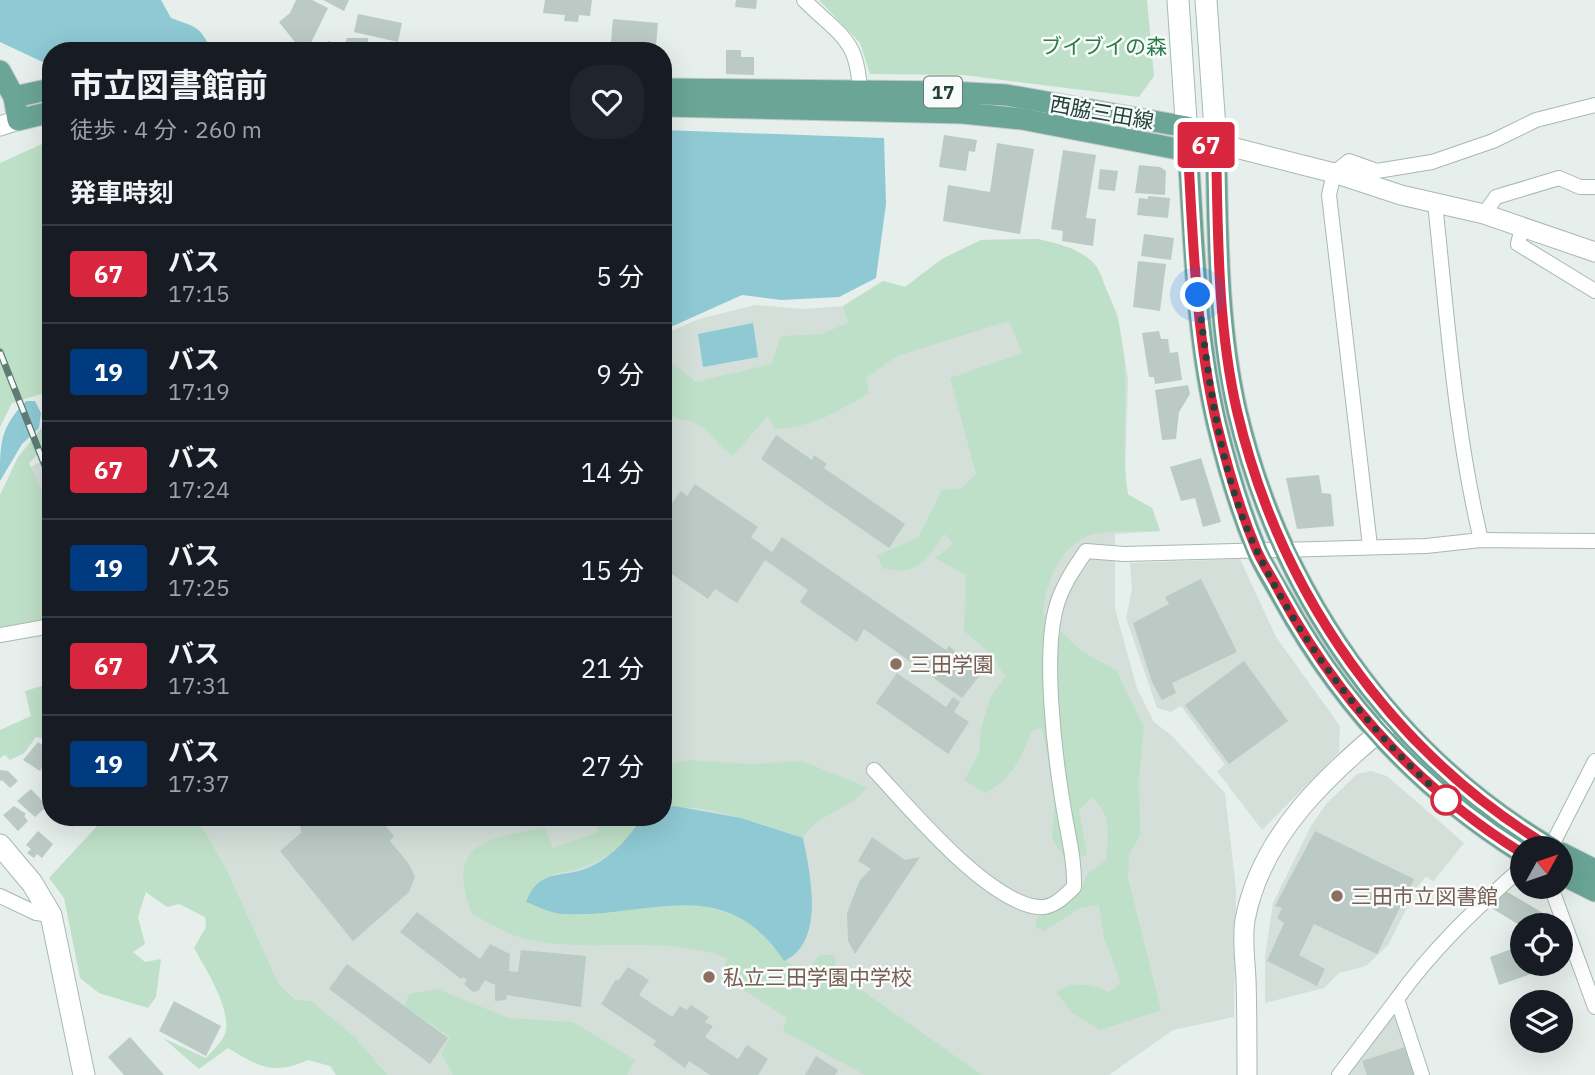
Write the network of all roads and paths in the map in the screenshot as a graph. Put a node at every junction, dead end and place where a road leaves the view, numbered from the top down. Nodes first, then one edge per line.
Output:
1 (804, 0) edge
2 (1178, 0) edge
3 (1206, 0) edge
4 (0, 71) edge
5 (672, 89) edge
6 (42, 91) edge
7 (860, 93) junction
8 (7, 98) edge
9 (1595, 105) edge
10 (672, 106) edge
11 (42, 114) edge
12 (9, 123) edge
13 (1187, 127) junction
14 (1216, 143) junction
15 (1188, 151) junction
16 (1335, 173) junction
17 (1595, 187) edge
18 (1435, 204) junction
19 (1484, 214) junction
20 (1522, 227) junction
21 (1595, 252) edge
22 (1595, 291) edge
23 (1481, 540) junction
24 (1595, 541) edge
25 (1370, 546) junction
26 (1256, 548) junction
27 (1282, 548) junction
28 (42, 627) edge
29 (0, 635) edge
30 (1395, 719) junction
31 (1377, 733) junction
32 (1595, 761) edge
33 (874, 770) dead end
34 (1535, 836) edge
35 (1560, 836) edge
36 (0, 845) edge
37 (1510, 845) edge
38 (1573, 859) edge
39 (1595, 870) edge
40 (1510, 878) edge
41 (1573, 880) edge
42 (1595, 891) edge
43 (0, 896) edge
44 (1556, 900) edge
45 (51, 915) junction
46 (1397, 999) junction
47 (1595, 1007) edge
48 (84, 1075) edge
49 (1247, 1075) edge
50 (1339, 1075) edge
51 (1422, 1075) edge

1 - 7 street
2 - 13 main road
3 - 14 main road
4 - 8 main road
5 - 7 main road, 西脇三田線 / 17
6 - 8 main road
7 - 13 main road, 西脇三田線 / 17
8 - 12 main road
9 - 16 street
10 - 15 main road, 西脇三田線 / 17
11 - 12 main road
13 - 14 main road, 西脇三田線 / 17
13 - 15 main road
14 - 15 street
14 - 16 street
14 - 27 main road
15 - 26 main road
16 - 18 street
16 - 25 street
17 - 19 street
18 - 19 street
18 - 23 street
19 - 20 street
20 - 21 street
20 - 22 street
23 - 24 street
23 - 25 street
25 - 27 street
26 - 27 street
26 - 31 main road
26 - 33 street
27 - 30 main road
28 - 29 street
30 - 31 street
30 - 34 main road
31 - 37 main road
31 - 49 street
32 - 35 street
36 - 45 main road
38 - 39 main road
40 - 46 street
41 - 42 main road
43 - 45 street
44 - 47 street
45 - 48 main road
46 - 50 street
46 - 51 street

